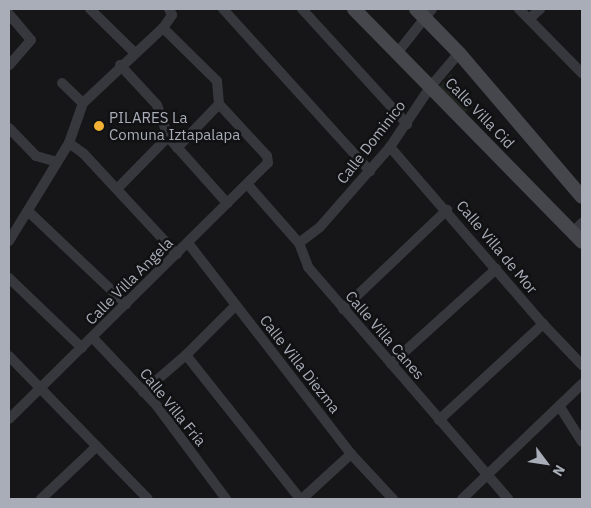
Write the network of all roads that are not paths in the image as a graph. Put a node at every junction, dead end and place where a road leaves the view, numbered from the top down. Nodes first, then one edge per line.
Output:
1 (90, 9) edge
2 (223, 9) edge
3 (302, 9) edge
4 (354, 9) edge
5 (519, 9) edge
6 (540, 9) edge
7 (424, 11) edge
8 (170, 12) edge
9 (9, 14) edge
10 (529, 19) junction
11 (164, 28) junction
12 (398, 52) junction
13 (459, 52) junction
14 (135, 54) junction
15 (9, 64) edge
16 (120, 65) junction
17 (582, 72) edge
18 (62, 83) dead end
19 (431, 86) junction
20 (83, 103) junction
21 (219, 104) junction
22 (407, 124) junction
23 (9, 130) edge
24 (168, 137) junction
25 (69, 143) junction
26 (390, 147) junction
27 (176, 148) junction
28 (57, 162) junction
29 (370, 171) junction
30 (248, 185) junction
31 (117, 188) junction
32 (582, 197) edge
33 (227, 204) junction
34 (447, 210) junction
35 (29, 212) junction
36 (13, 226) edge
37 (579, 232) edge
38 (9, 241) edge
39 (188, 243) junction
40 (299, 243) junction
41 (177, 254) junction
42 (496, 269) junction
43 (9, 278) edge
44 (126, 304) junction
45 (235, 306) junction
46 (343, 309) junction
47 (543, 324) junction
48 (93, 338) junction
49 (82, 348) junction
50 (186, 355) junction
51 (9, 356) edge
52 (391, 364) junction
53 (582, 365) edge
54 (582, 384) edge
55 (40, 389) junction
56 (143, 392) junction
57 (560, 407) junction
58 (9, 419) edge
59 (439, 420) junction
60 (582, 442) edge
61 (97, 446) junction
62 (351, 454) junction
63 (487, 475) junction
64 (41, 499) edge
65 (148, 499) edge
66 (226, 499) edge
67 (301, 499) edge
68 (393, 499) edge
69 (462, 499) edge
70 (508, 499) edge

1 - 14 street
2 - 29 street
3 - 22 street
4 - 12 street, Calle Villa Cid
5 - 10 street
6 - 10 street
7 - 12 street
7 - 13 street, Calle Villa Cid
8 - 11 street
9 - 15 street
10 - 17 street
11 - 14 street
11 - 21 street
12 - 19 street, Calle Villa Cid
13 - 19 street, Calle Dominico
13 - 32 street, Calle Villa Cid
14 - 16 street
16 - 20 street
16 - 24 street
18 - 20 street
19 - 22 street, Calle Dominico
19 - 37 street, Calle Villa Cid
20 - 25 street
21 - 27 street
21 - 30 street, Calle Villa Angela
22 - 26 street, Calle Dominico
23 - 28 street
24 - 27 street
24 - 31 street
25 - 28 street
25 - 31 street
26 - 29 street, Calle Dominico
26 - 34 street, Calle Villa de Mor
27 - 33 street
28 - 35 street
29 - 40 street, Calle Dominico
30 - 33 street, Calle Villa Angela
30 - 40 street, Calle Villa Canes
31 - 41 street
33 - 39 street, Calle Villa Angela
34 - 42 street, Calle Villa de Mor
34 - 46 street
35 - 36 street
35 - 44 street
36 - 38 street
39 - 41 street, Calle Villa Angela
39 - 45 street, Calle Villa Diezma
40 - 46 street, Calle Villa Canes
41 - 44 street, Calle Villa Angela
42 - 47 street, Calle Villa de Mor
42 - 52 street
43 - 49 street
44 - 48 street, Calle Villa Angela
45 - 50 street
45 - 62 street, Calle Villa Diezma
46 - 52 street, Calle Villa Canes
47 - 53 street, Calle Villa de Mor
47 - 59 street
48 - 49 street, Calle Villa Angela
48 - 56 street, Calle Villa Fría
49 - 55 street, Calle Villa Angela
50 - 56 street
50 - 67 street
51 - 55 street
52 - 59 street, Calle Villa Canes
54 - 57 street
55 - 58 street, Calle Villa Angela
55 - 61 street
56 - 66 street, Calle Villa Fría
57 - 60 street
57 - 63 street
59 - 63 street, Calle Villa Canes
61 - 64 street
61 - 65 street
62 - 67 street
62 - 68 street, Calle Villa Diezma
63 - 69 street
63 - 70 street, Calle Villa Canes

